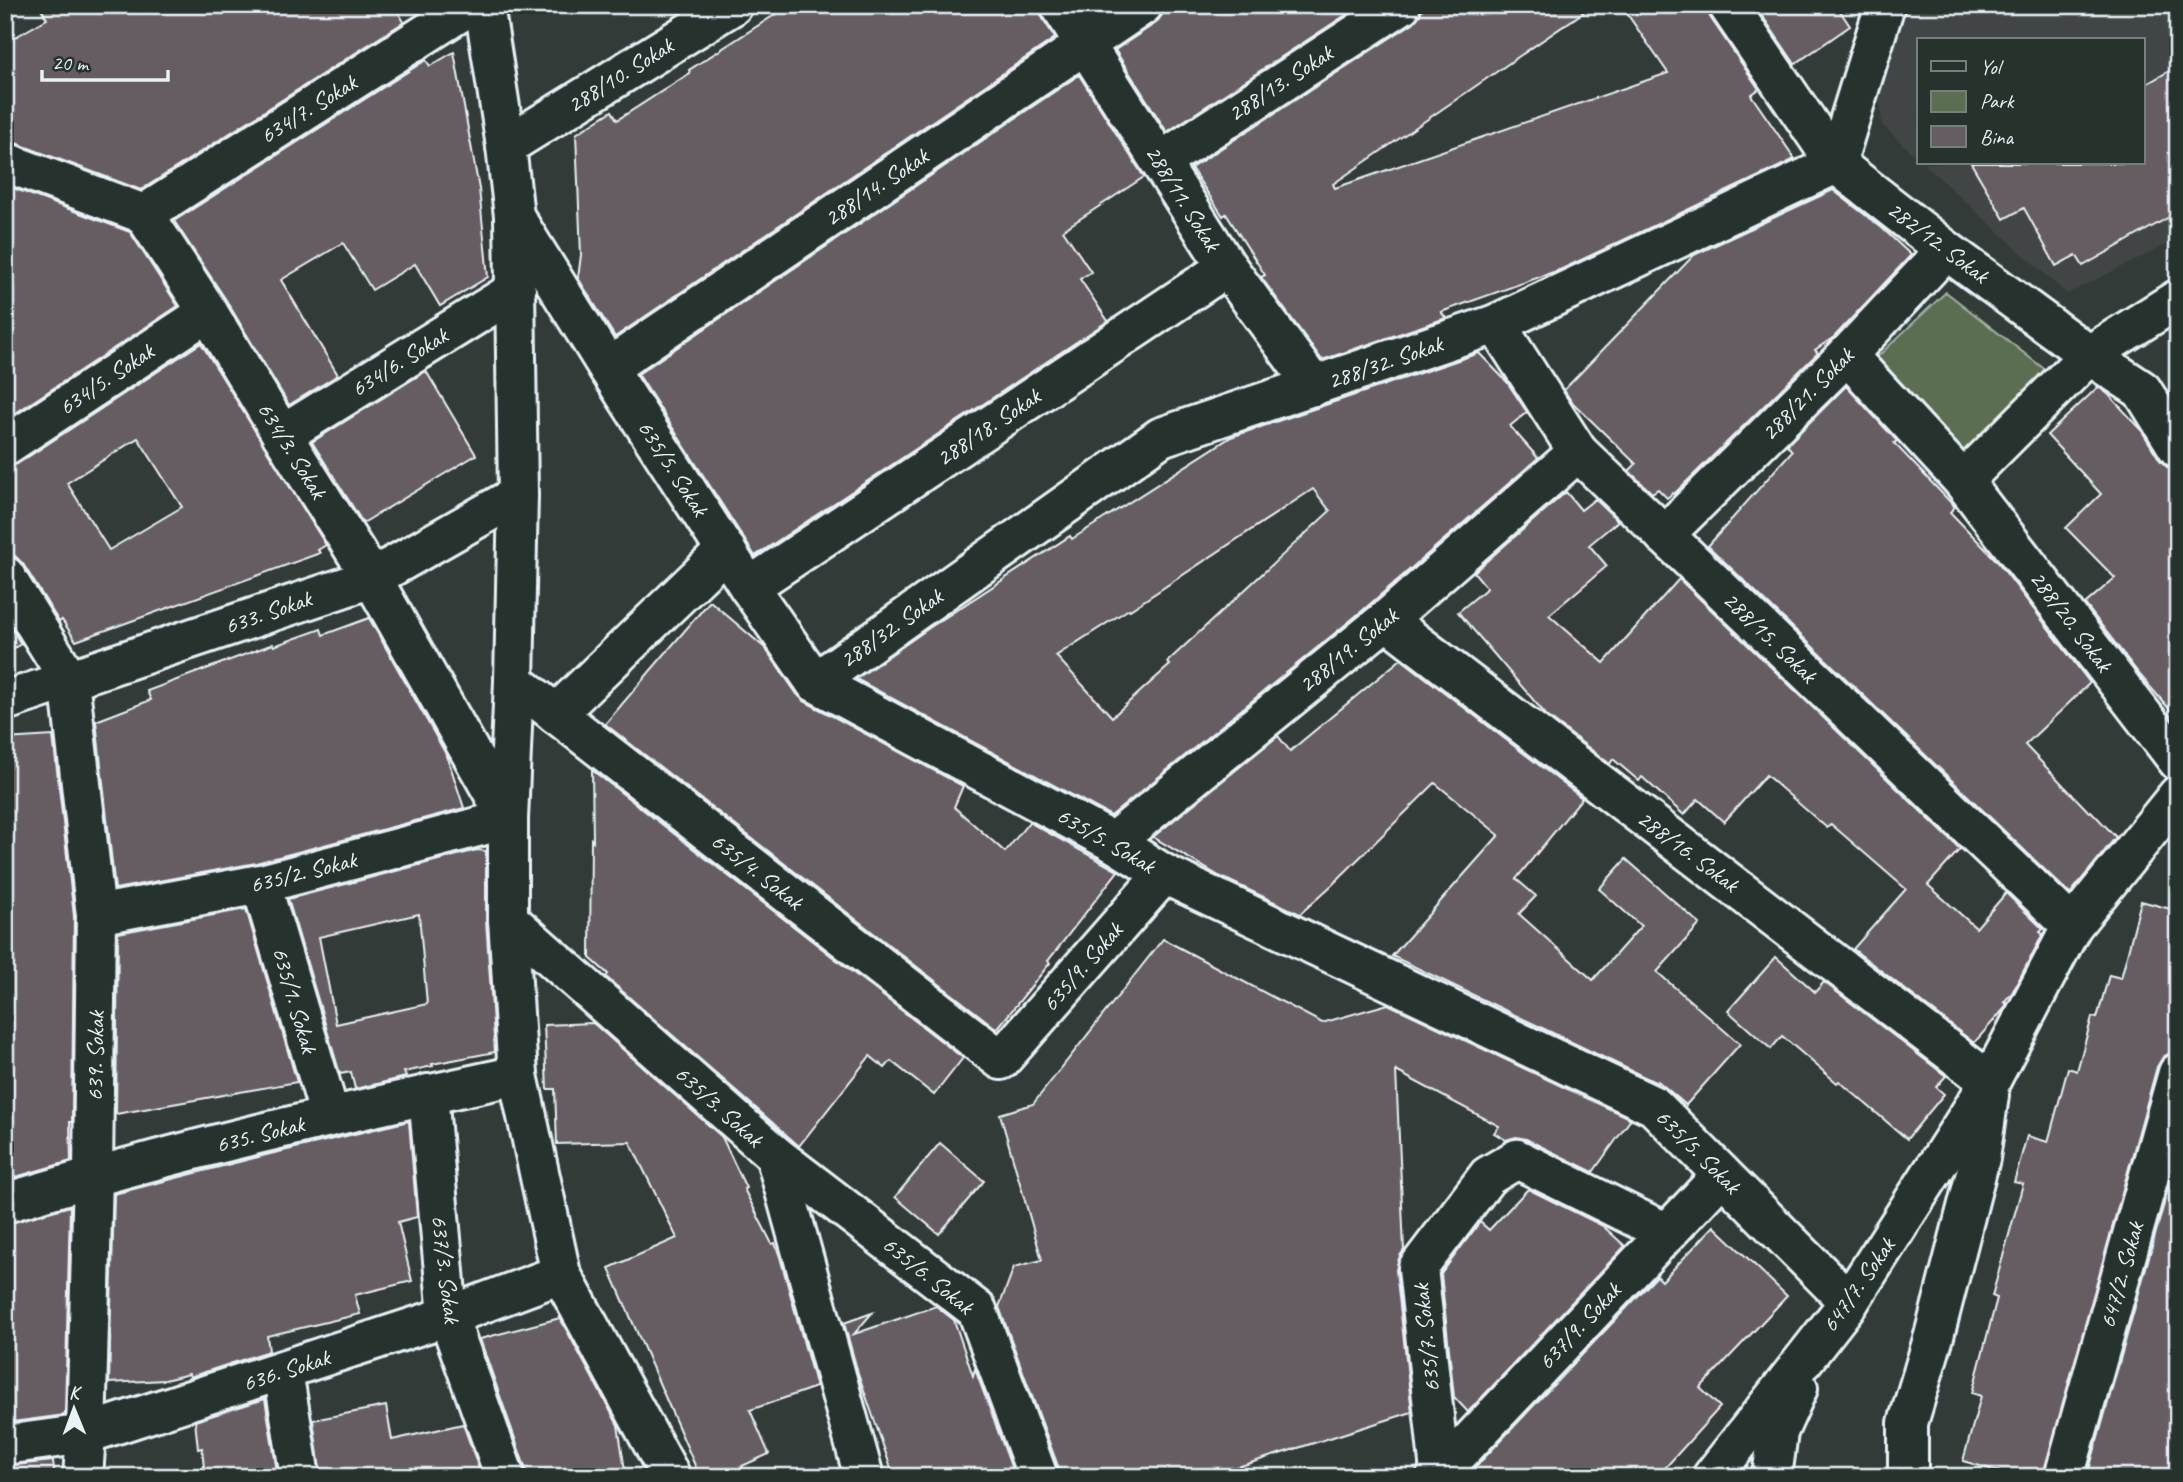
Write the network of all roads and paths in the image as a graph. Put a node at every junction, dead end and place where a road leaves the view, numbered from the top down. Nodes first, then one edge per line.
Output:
1 (471, 5) edge
2 (484, 5) edge
3 (733, 5) edge
4 (1060, 5) edge
5 (1143, 5) edge
6 (1401, 5) edge
7 (1728, 5) edge
8 (1885, 5) edge
9 (1086, 45) junction
10 (506, 146) junction
11 (5, 162) edge
12 (1160, 162) junction
13 (1836, 164) junction
14 (144, 214) junction
15 (514, 216) junction
16 (1946, 250) junction
17 (1227, 267) junction
18 (516, 290) junction
19 (2178, 299) edge
20 (208, 312) junction
21 (1496, 324) junction
22 (1847, 355) junction
23 (2089, 355) junction
24 (608, 369) junction
25 (1314, 386) junction
26 (282, 435) junction
27 (5, 446) edge
28 (2178, 448) edge
29 (1578, 452) junction
30 (1963, 481) junction
31 (518, 495) junction
32 (1664, 535) junction
33 (726, 550) junction
34 (5, 576) edge
35 (372, 578) junction
36 (749, 587) junction
37 (1386, 620) junction
38 (69, 679) junction
39 (514, 681) junction
40 (815, 682) junction
41 (5, 701) edge
42 (556, 713) junction
43 (2178, 761) edge
44 (2178, 795) edge
45 (508, 819) junction
46 (1113, 842) junction
47 (1164, 874) junction
48 (261, 884) junction
49 (96, 915) junction
50 (508, 919) junction
51 (2072, 926) junction
52 (1001, 1060) joint
53 (2178, 1073) edge
54 (518, 1075) junction
55 (1990, 1082) junction
56 (428, 1094) junction
57 (330, 1116) junction
58 (775, 1155) junction
59 (1721, 1175) junction
60 (93, 1176) junction
61 (5, 1203) edge
62 (1667, 1233) junction
63 (561, 1274) junction
64 (1849, 1302) junction
65 (448, 1316) junction
66 (1823, 1336) junction
67 (283, 1371) junction
68 (86, 1434) junction
69 (5, 1445) edge
70 (1438, 1475) edge
71 (83, 1477) edge
72 (300, 1477) edge
73 (505, 1477) edge
74 (671, 1477) edge
75 (864, 1477) edge
76 (1038, 1477) edge
77 (1712, 1477) edge
78 (1772, 1477) edge
79 (1908, 1477) edge
80 (2064, 1477) edge

1 - 14 street, 634/7. Sokak
2 - 10 street
3 - 10 street, 288/10. Sokak
4 - 9 street, 288/11. Sokak
5 - 9 street, 288/14. Sokak
6 - 12 street, 288/13. Sokak
7 - 13 street, 282/12. Sokak
8 - 13 street
9 - 12 street, 288/11. Sokak
9 - 24 street, 288/14. Sokak
10 - 15 street
11 - 14 street
12 - 17 street, 288/11. Sokak
13 - 16 street, 282/12. Sokak
13 - 21 street, 288/32. Sokak
14 - 20 street, 634/3. Sokak
15 - 18 street
15 - 24 street, 635/5. Sokak
16 - 22 street, 288/21. Sokak
16 - 23 street, 282/12. Sokak
17 - 25 street, 288/11. Sokak
17 - 36 street, 288/18. Sokak
18 - 26 street, 634/6. Sokak
18 - 31 street
19 - 23 street
20 - 26 street, 634/3. Sokak
20 - 27 street, 634/5. Sokak
21 - 25 street, 288/32. Sokak
21 - 29 street, 288/15. Sokak
22 - 30 street, 288/20. Sokak
22 - 32 street, 288/21. Sokak
23 - 28 street, 282/12. Sokak
23 - 30 street
24 - 33 street, 635/5. Sokak
25 - 40 street, 288/32. Sokak
26 - 35 street, 634/3. Sokak
29 - 32 street, 288/15. Sokak
29 - 37 street, 288/19. Sokak
30 - 43 street, 288/20. Sokak
31 - 35 street, 633. Sokak
31 - 39 street
32 - 51 street, 288/15. Sokak
33 - 36 street, 635/5. Sokak
33 - 42 street
34 - 38 street
35 - 38 street, 633. Sokak
35 - 45 street, 634/3. Sokak
36 - 40 street, 635/5. Sokak
37 - 46 street, 288/19. Sokak
37 - 55 street, 288/16. Sokak
38 - 41 street, 633. Sokak
38 - 49 street, 639. Sokak
39 - 42 street, 635/4. Sokak
39 - 45 street
40 - 46 street, 635/5. Sokak
42 - 52 street, 635/4. Sokak
44 - 51 street, 647/7. Sokak
45 - 48 street, 635/2. Sokak
45 - 50 street
46 - 47 street, 635/5. Sokak
47 - 52 street, 635/9. Sokak
47 - 59 street, 635/5. Sokak
48 - 49 street, 635/2. Sokak
48 - 57 street, 635/1. Sokak
49 - 60 street, 639. Sokak
50 - 54 street
50 - 58 street, 635/3. Sokak
51 - 55 street, 647/7. Sokak
53 - 80 street, 647/2. Sokak
54 - 56 street, 635. Sokak
54 - 63 street
55 - 64 street, 647/7. Sokak
55 - 79 street, 647/7. Sokak
56 - 57 street, 635. Sokak
56 - 65 street, 637/3. Sokak
57 - 60 street, 635. Sokak
58 - 75 street, 635/3. Sokak
58 - 76 street, 635/6. Sokak
59 - 62 street, 637/9. Sokak
59 - 64 street, 635/5. Sokak
60 - 61 street, 635. Sokak
60 - 68 street, 639. Sokak
62 - 70 street, 637/9. Sokak
62 - 70 street, 635/7. Sokak
63 - 65 street, 636. Sokak
63 - 74 street
64 - 66 street, 647/7. Sokak
65 - 67 street, 636. Sokak
65 - 73 street, 637/3. Sokak
66 - 77 street, 647/7. Sokak
66 - 78 street
67 - 68 street, 636. Sokak
67 - 72 street
68 - 69 street, 636. Sokak
68 - 71 street, 639. Sokak

